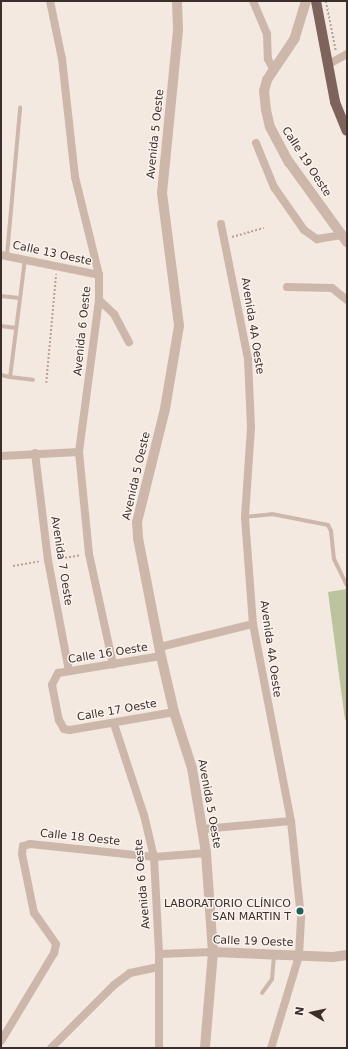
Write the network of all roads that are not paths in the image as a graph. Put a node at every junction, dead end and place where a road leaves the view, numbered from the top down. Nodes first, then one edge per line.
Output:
1 (50, 1) edge
2 (177, 1) edge
3 (253, 1) edge
4 (306, 1) edge
5 (316, 1) edge
6 (347, 54) edge
7 (329, 64) junction
8 (273, 69) junction
9 (20, 108) dead end
10 (347, 132) edge
11 (256, 143) dead end
12 (221, 224) dead end
13 (344, 238) edge
14 (4, 255) edge
15 (25, 259) junction
16 (99, 275) junction
17 (287, 287) dead end
18 (1, 296) edge
19 (20, 298) junction
20 (99, 300) junction
21 (347, 300) edge
22 (1, 326) edge
23 (16, 328) junction
24 (129, 342) dead end
25 (1, 376) edge
26 (10, 377) junction
27 (33, 380) dead end
28 (79, 452) junction
29 (35, 453) junction
30 (1, 456) edge
31 (245, 518) junction
32 (347, 586) edge
33 (253, 624) junction
34 (160, 651) junction
35 (113, 664) junction
36 (69, 671) junction
37 (174, 712) junction
38 (114, 724) junction
39 (64, 729) joint
40 (291, 821) junction
41 (203, 829) junction
42 (206, 853) junction
43 (154, 857) junction
44 (213, 952) junction
45 (159, 954) junction
46 (274, 954) junction
47 (347, 955) edge
48 (299, 956) junction
49 (158, 967) junction
50 (262, 993) dead end
51 (1, 1041) edge
52 (51, 1048) edge
53 (159, 1048) edge
54 (205, 1048) edge
55 (271, 1048) edge

1 - 16 street, Avenida 6 Oeste
2 - 34 street, Avenida 5 Oeste
3 - 8 street
4 - 8 street, Calle 19 Oeste
5 - 7 main road
6 - 7 street
7 - 10 main road
8 - 13 street, Calle 19 Oeste
9 - 14 lane
11 - 13 street
12 - 31 street, Avenida 4A Oeste
14 - 15 street, Calle 13 Oeste
15 - 16 street, Calle 13 Oeste
15 - 19 lane
16 - 20 street, Avenida 6 Oeste
17 - 21 street
18 - 19 lane
19 - 23 lane
20 - 24 street
20 - 28 street, Avenida 6 Oeste
22 - 23 lane
23 - 26 lane
25 - 26 lane
26 - 27 lane
28 - 29 street
28 - 35 street, Avenida 6 Oeste
29 - 30 street
29 - 36 street, Avenida 7 Oeste
31 - 32 lane
31 - 33 street, Avenida 4A Oeste
33 - 34 street, Calle 16 Oeste
33 - 40 street, Avenida 4A Oeste
34 - 35 street, Calle 16 Oeste
34 - 37 street, Avenida 5 Oeste
35 - 36 street, Calle 16 Oeste
36 - 39 street, Calle 16 Oeste
37 - 38 street, Calle 17 Oeste
37 - 41 street, Avenida 5 Oeste
38 - 39 street, Calle 17 Oeste
38 - 43 street, Avenida 6 Oeste
40 - 41 street
40 - 48 street, Avenida 4A Oeste
41 - 42 street, Avenida 5 Oeste
42 - 43 street, Calle 18 Oeste
42 - 44 street, Avenida 5 Oeste
43 - 45 street, Avenida 6 Oeste
43 - 51 street, Calle 18 Oeste
44 - 45 street, Calle 19 Oeste
44 - 46 street, Calle 19 Oeste
44 - 54 street, Avenida 5 Oeste
45 - 49 street, Avenida 6 Oeste
46 - 48 street, Calle 19 Oeste
46 - 50 lane
47 - 48 street, Calle 19 Oeste
48 - 55 street, Avenida 4A Oeste
49 - 52 street
49 - 53 street, Avenida 6 Oeste

